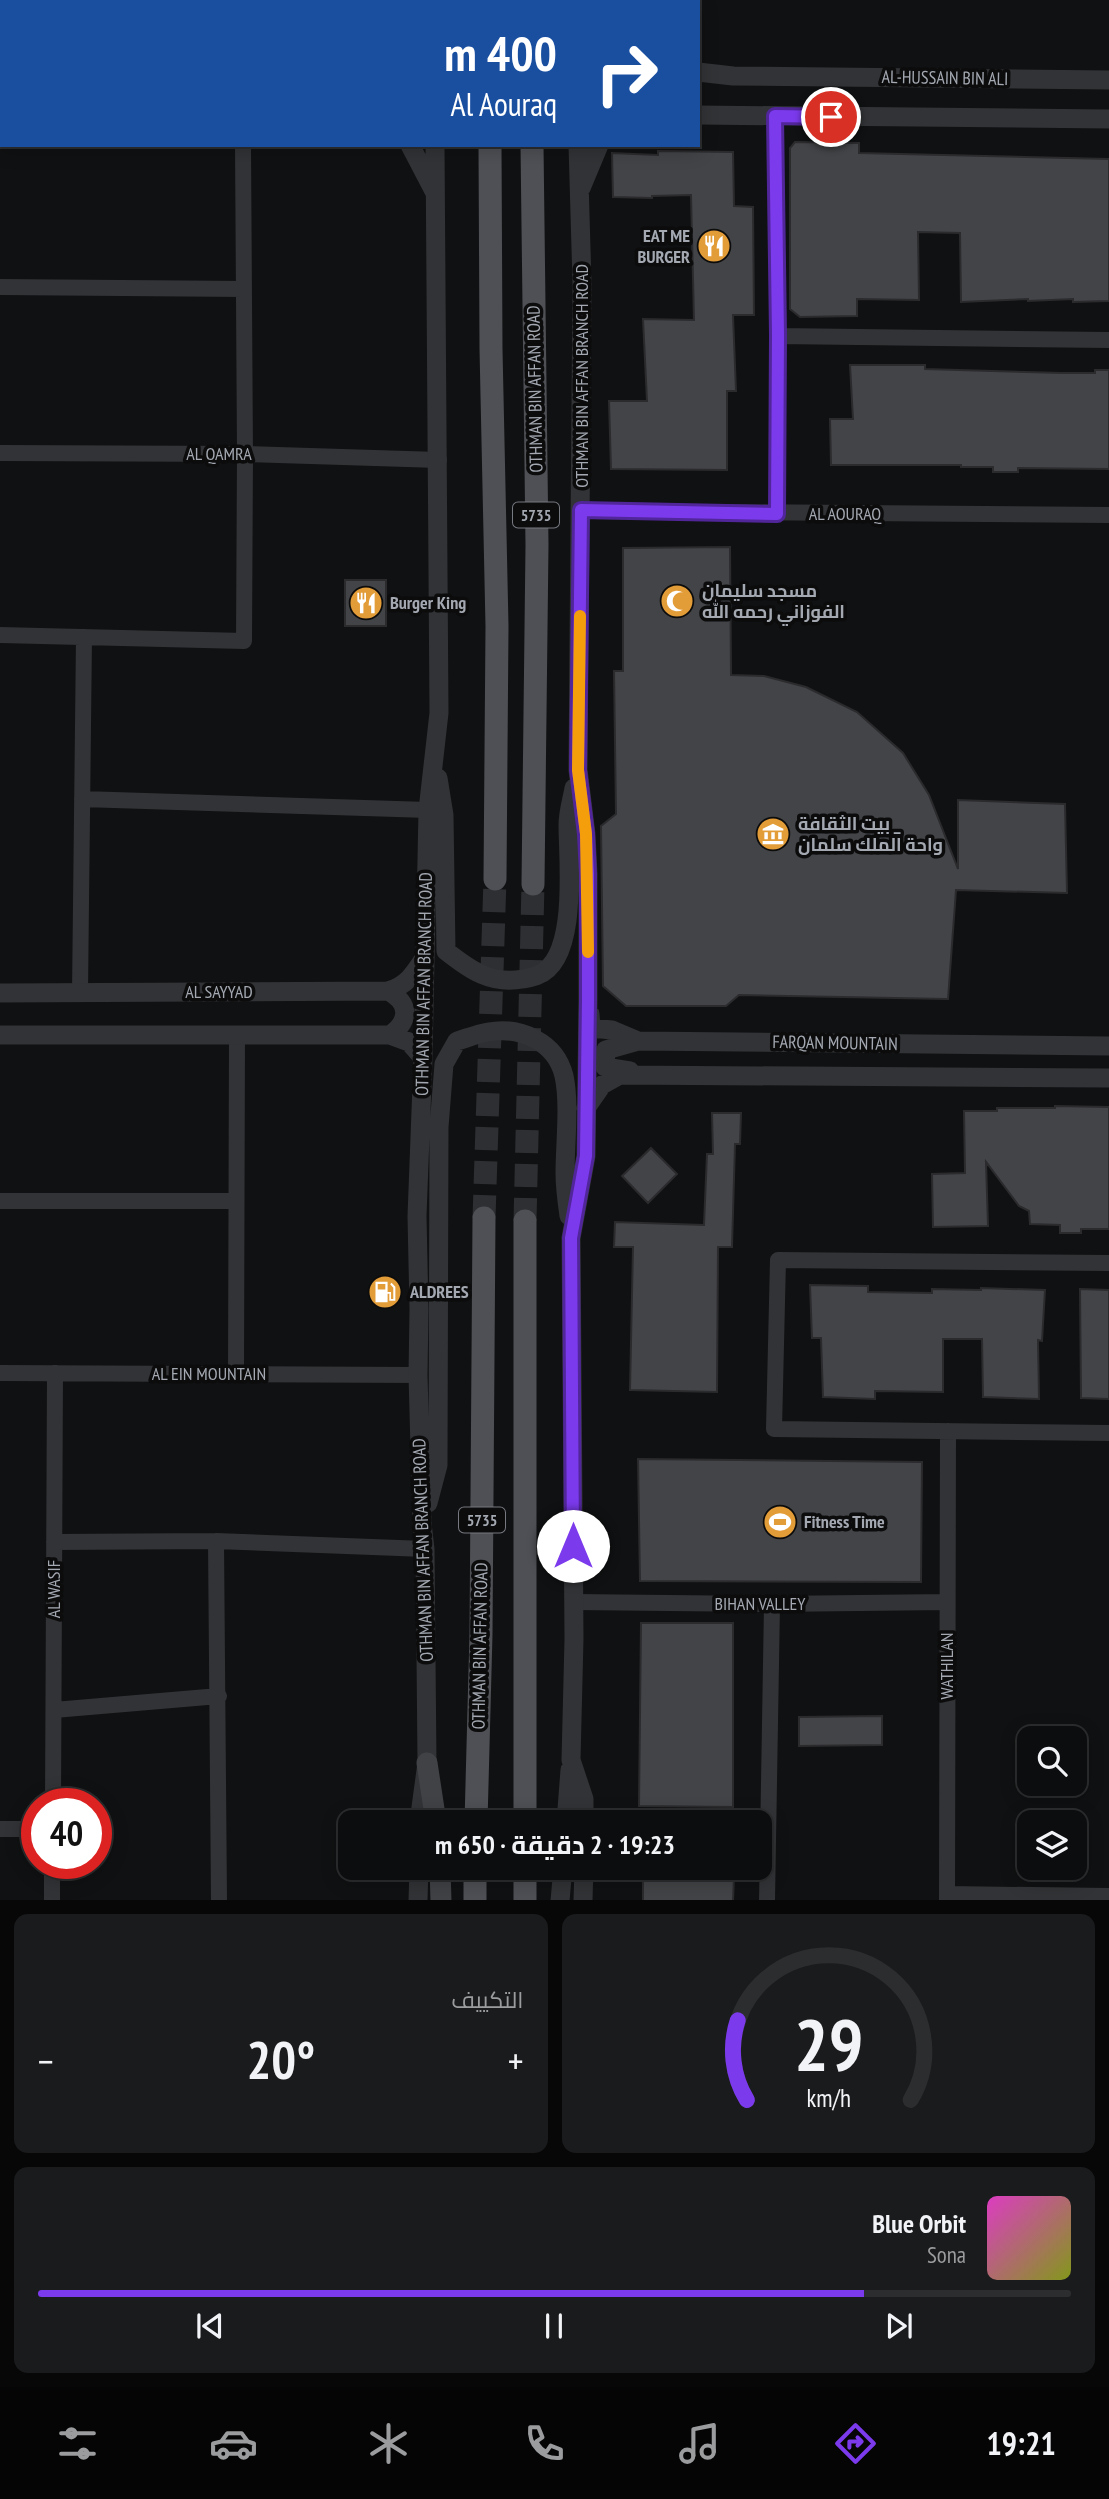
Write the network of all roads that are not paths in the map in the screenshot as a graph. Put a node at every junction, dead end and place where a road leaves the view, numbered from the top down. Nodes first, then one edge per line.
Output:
1 (704, 74) edge
2 (1109, 80) edge
3 (702, 114) edge
4 (775, 116) junction
5 (1109, 119) edge
6 (243, 147) edge
7 (411, 147) edge
8 (435, 147) edge
9 (490, 147) edge
10 (532, 147) edge
11 (578, 147) edge
12 (598, 147) edge
13 (436, 194) junction
14 (578, 195) junction
15 (0, 287) edge
16 (244, 289) junction
17 (778, 335) junction
18 (1109, 340) edge
19 (0, 453) edge
20 (245, 454) junction
21 (439, 460) junction
22 (581, 510) junction
23 (777, 514) junction
24 (1109, 515) edge
25 (0, 635) edge
26 (84, 637) junction
27 (434, 753) junction
28 (578, 770) junction
29 (82, 799) junction
30 (428, 810) junction
31 (495, 879) tunnel mouth
32 (533, 884) tunnel mouth
33 (424, 960) junction
34 (388, 991) junction
35 (0, 993) edge
36 (80, 993) junction
37 (588, 1000) junction
38 (237, 1034) junction
39 (0, 1035) edge
40 (390, 1035) junction
41 (638, 1041) junction
42 (1109, 1046) edge
43 (424, 1058) junction
44 (646, 1074) junction
45 (1109, 1078) edge
46 (586, 1108) junction
47 (236, 1200) junction
48 (0, 1201) edge
49 (484, 1218) tunnel mouth
50 (526, 1221) tunnel mouth
51 (571, 1238) junction
52 (1109, 1263) edge
53 (0, 1373) edge
54 (55, 1373) junction
55 (236, 1374) junction
56 (418, 1375) junction
57 (948, 1432) junction
58 (1109, 1433) edge
59 (422, 1523) junction
60 (216, 1541) junction
61 (54, 1542) junction
62 (425, 1549) junction
63 (573, 1602) junction
64 (947, 1602) junction
65 (772, 1604) junction
66 (219, 1696) junction
67 (54, 1710) junction
68 (571, 1760) junction
69 (426, 1763) junction
70 (53, 1788) edge
71 (420, 1810) edge
72 (434, 1810) edge
73 (477, 1810) edge
74 (525, 1810) edge
75 (567, 1810) edge
76 (584, 1810) edge
77 (0, 1829) edge
78 (21, 1829) edge
79 (52, 1879) edge
80 (419, 1880) edge
81 (440, 1880) edge
82 (475, 1880) edge
83 (524, 1880) edge
84 (562, 1880) edge
85 (583, 1880) edge
86 (1109, 1896) edge
87 (947, 1897) edge
88 (52, 1900) edge
89 (219, 1900) edge
90 (418, 1900) edge
91 (441, 1900) edge
92 (475, 1900) edge
93 (524, 1900) edge
94 (560, 1900) edge
95 (583, 1900) edge
96 (767, 1900) edge

1 - 2 street, AL-HUSSAIN BIN ALI
3 - 4 street
4 - 5 street
4 - 17 street
6 - 16 street
7 - 13 street
8 - 13 street, OTHMAN BIN AFFAN BRANCH ROAD
9 - 31 main road, 5735
10 - 32 main road, OTHMAN BIN AFFAN ROAD / 5735
11 - 14 street, OTHMAN BIN AFFAN BRANCH ROAD
12 - 14 street
13 - 21 street, OTHMAN BIN AFFAN BRANCH ROAD
14 - 22 street, OTHMAN BIN AFFAN BRANCH ROAD
15 - 16 street
16 - 20 street
17 - 18 street
17 - 23 street
19 - 20 street, AL QAMRA
20 - 21 street, AL QAMRA
20 - 26 street
21 - 27 street, OTHMAN BIN AFFAN BRANCH ROAD
22 - 23 street, AL AOURAQ
22 - 28 street, OTHMAN BIN AFFAN BRANCH ROAD
23 - 24 street, AL AOURAQ
25 - 26 street
26 - 29 street
27 - 28 street
27 - 30 street, OTHMAN BIN AFFAN BRANCH ROAD
28 - 37 street, OTHMAN BIN AFFAN BRANCH ROAD
29 - 30 street
29 - 36 street
30 - 33 street, OTHMAN BIN AFFAN BRANCH ROAD
33 - 34 street
33 - 43 street, OTHMAN BIN AFFAN BRANCH ROAD
34 - 36 street, AL SAYYAD
34 - 40 street
35 - 36 street, AL SAYYAD
37 - 41 street, FARQAN MOUNTAIN
37 - 46 street, OTHMAN BIN AFFAN BRANCH ROAD
38 - 39 street
38 - 40 street
38 - 47 street
40 - 43 street
41 - 42 street, FARQAN MOUNTAIN
41 - 44 street
43 - 56 street, OTHMAN BIN AFFAN BRANCH ROAD
44 - 45 street, FARQAN MOUNTAIN
44 - 46 street, FARQAN MOUNTAIN
46 - 51 street, OTHMAN BIN AFFAN BRANCH ROAD
47 - 48 street
47 - 55 street
49 - 73 main road, OTHMAN BIN AFFAN ROAD / 5735
50 - 74 main road, 5735
51 - 59 street
51 - 63 street, OTHMAN BIN AFFAN BRANCH ROAD
52 - 57 street
53 - 54 street, AL EIN MOUNTAIN
54 - 55 street, AL EIN MOUNTAIN
54 - 61 street, AL WASIF
55 - 56 street, AL EIN MOUNTAIN
56 - 59 street, OTHMAN BIN AFFAN BRANCH ROAD
57 - 58 street
57 - 64 street, WATHILAN
59 - 62 street, OTHMAN BIN AFFAN BRANCH ROAD
60 - 61 street
60 - 62 street
60 - 66 street
61 - 67 street, AL WASIF
62 - 69 street, OTHMAN BIN AFFAN BRANCH ROAD
63 - 65 street, BIHAN VALLEY
63 - 68 street, OTHMAN BIN AFFAN BRANCH ROAD
64 - 65 street, BIHAN VALLEY
64 - 87 street, WATHILAN
65 - 96 street
66 - 67 street
66 - 89 street
67 - 70 street, AL WASIF
68 - 75 street
68 - 76 street, OTHMAN BIN AFFAN BRANCH ROAD
69 - 71 street, OTHMAN BIN AFFAN BRANCH ROAD
69 - 72 main road
77 - 78 street
79 - 88 street
80 - 90 street
81 - 91 main road
82 - 92 main road
83 - 93 main road
84 - 94 street
85 - 95 street
86 - 87 street

